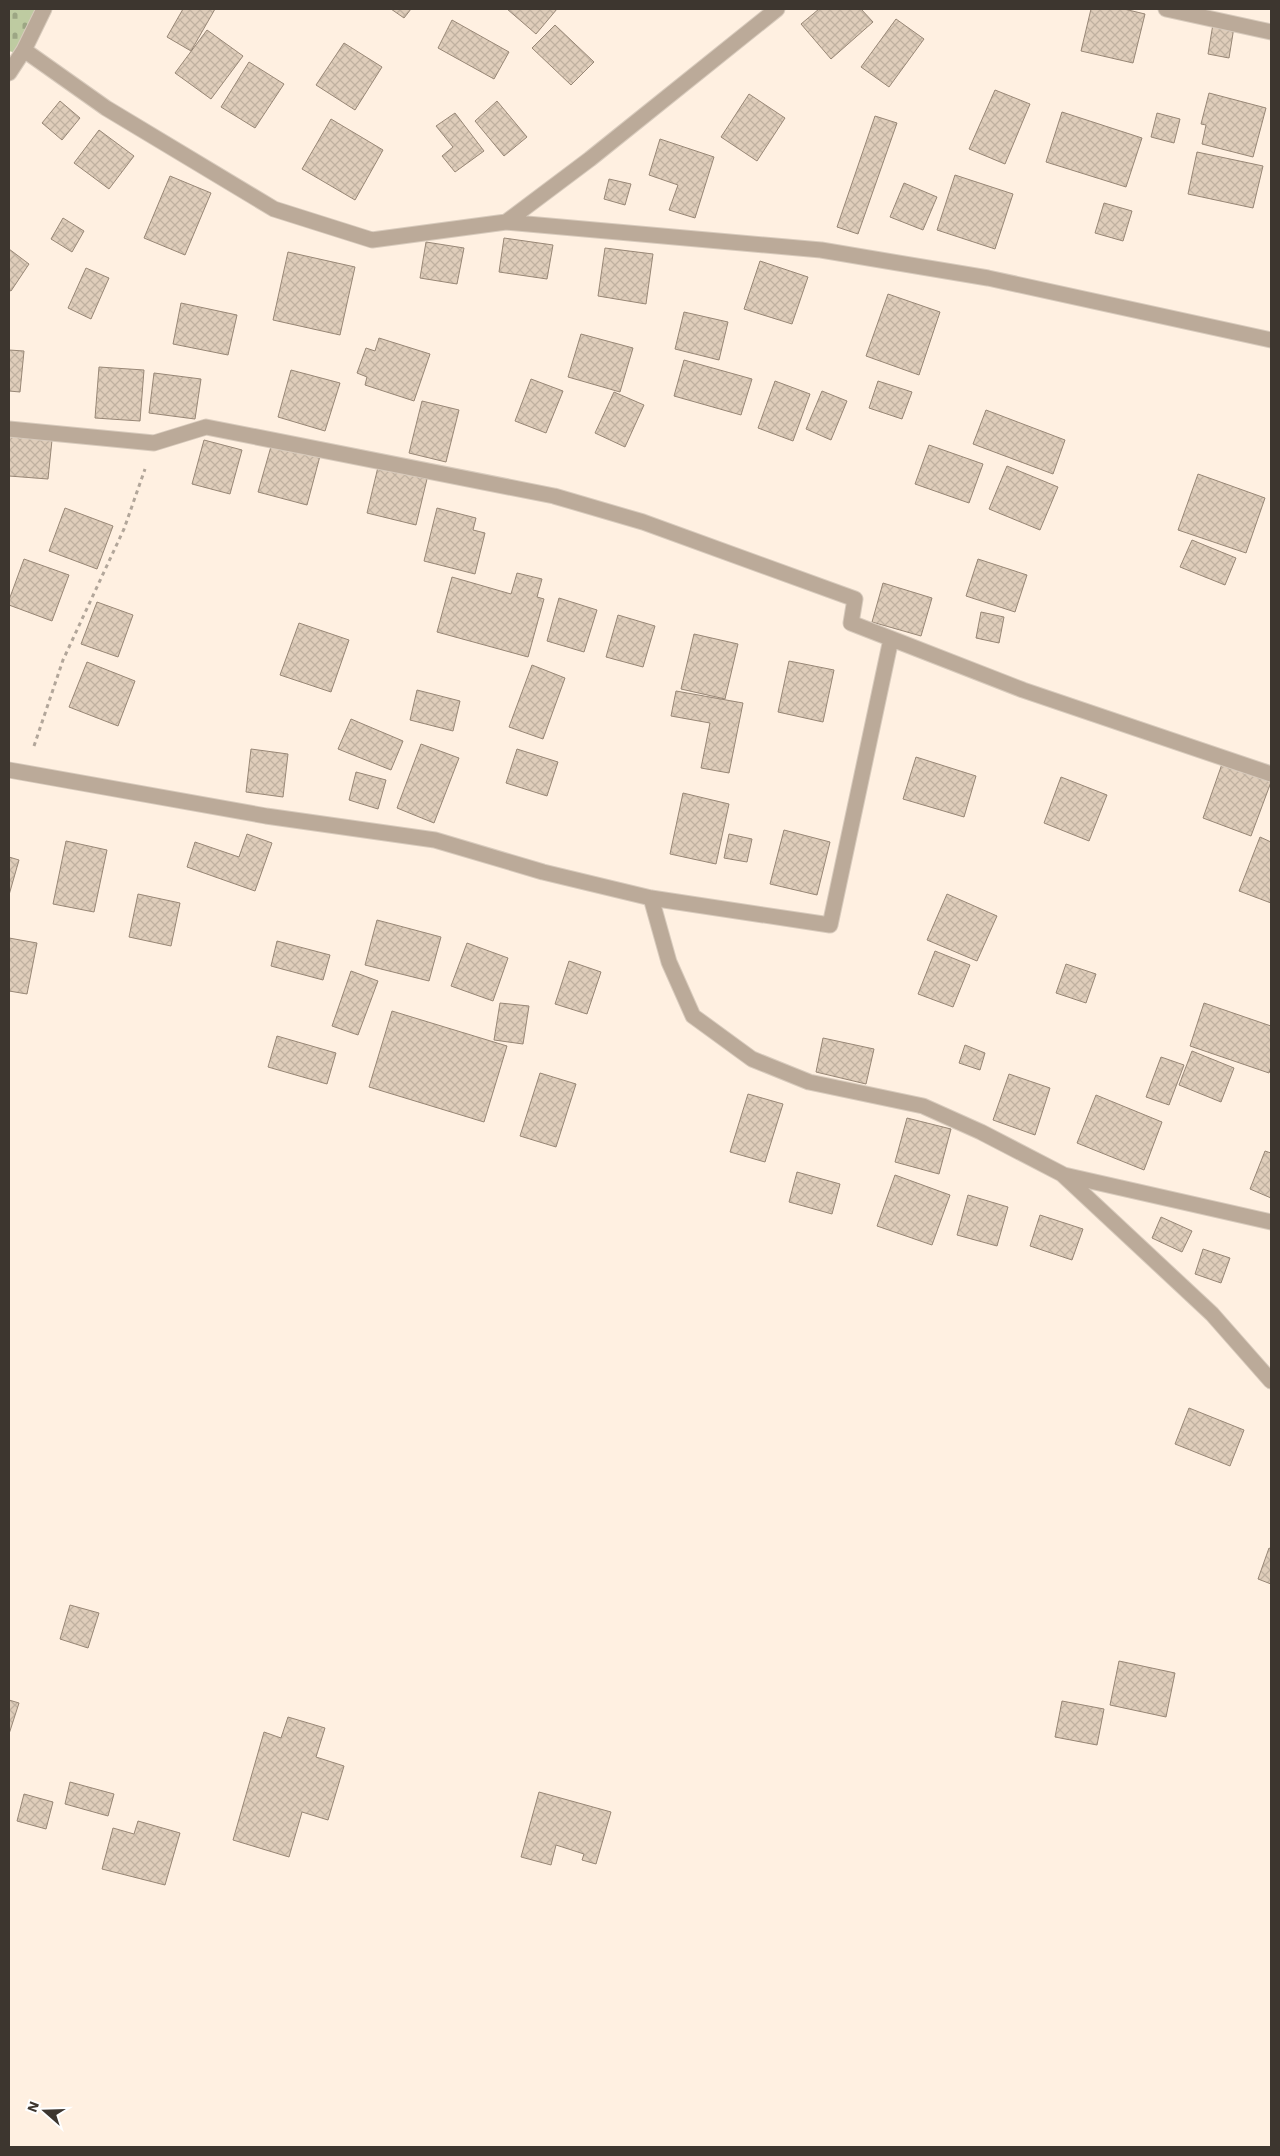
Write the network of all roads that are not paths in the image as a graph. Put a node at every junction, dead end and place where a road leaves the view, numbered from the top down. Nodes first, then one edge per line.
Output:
1 (44, 9) edge
2 (777, 9) edge
3 (1166, 9) edge
4 (1271, 32) edge
5 (24, 50) junction
6 (9, 73) edge
7 (506, 222) junction
8 (1271, 340) edge
9 (9, 429) edge
10 (891, 638) junction
11 (9, 770) edge
12 (1271, 774) edge
13 (651, 898) junction
14 (1062, 1174) junction
15 (1271, 1222) edge
16 (1271, 1381) edge

1 - 5 street
2 - 7 street
3 - 4 street
5 - 6 street
5 - 7 street
7 - 8 street
9 - 10 street
10 - 12 street
10 - 13 street
11 - 13 street
13 - 14 street
14 - 15 street
14 - 16 street

